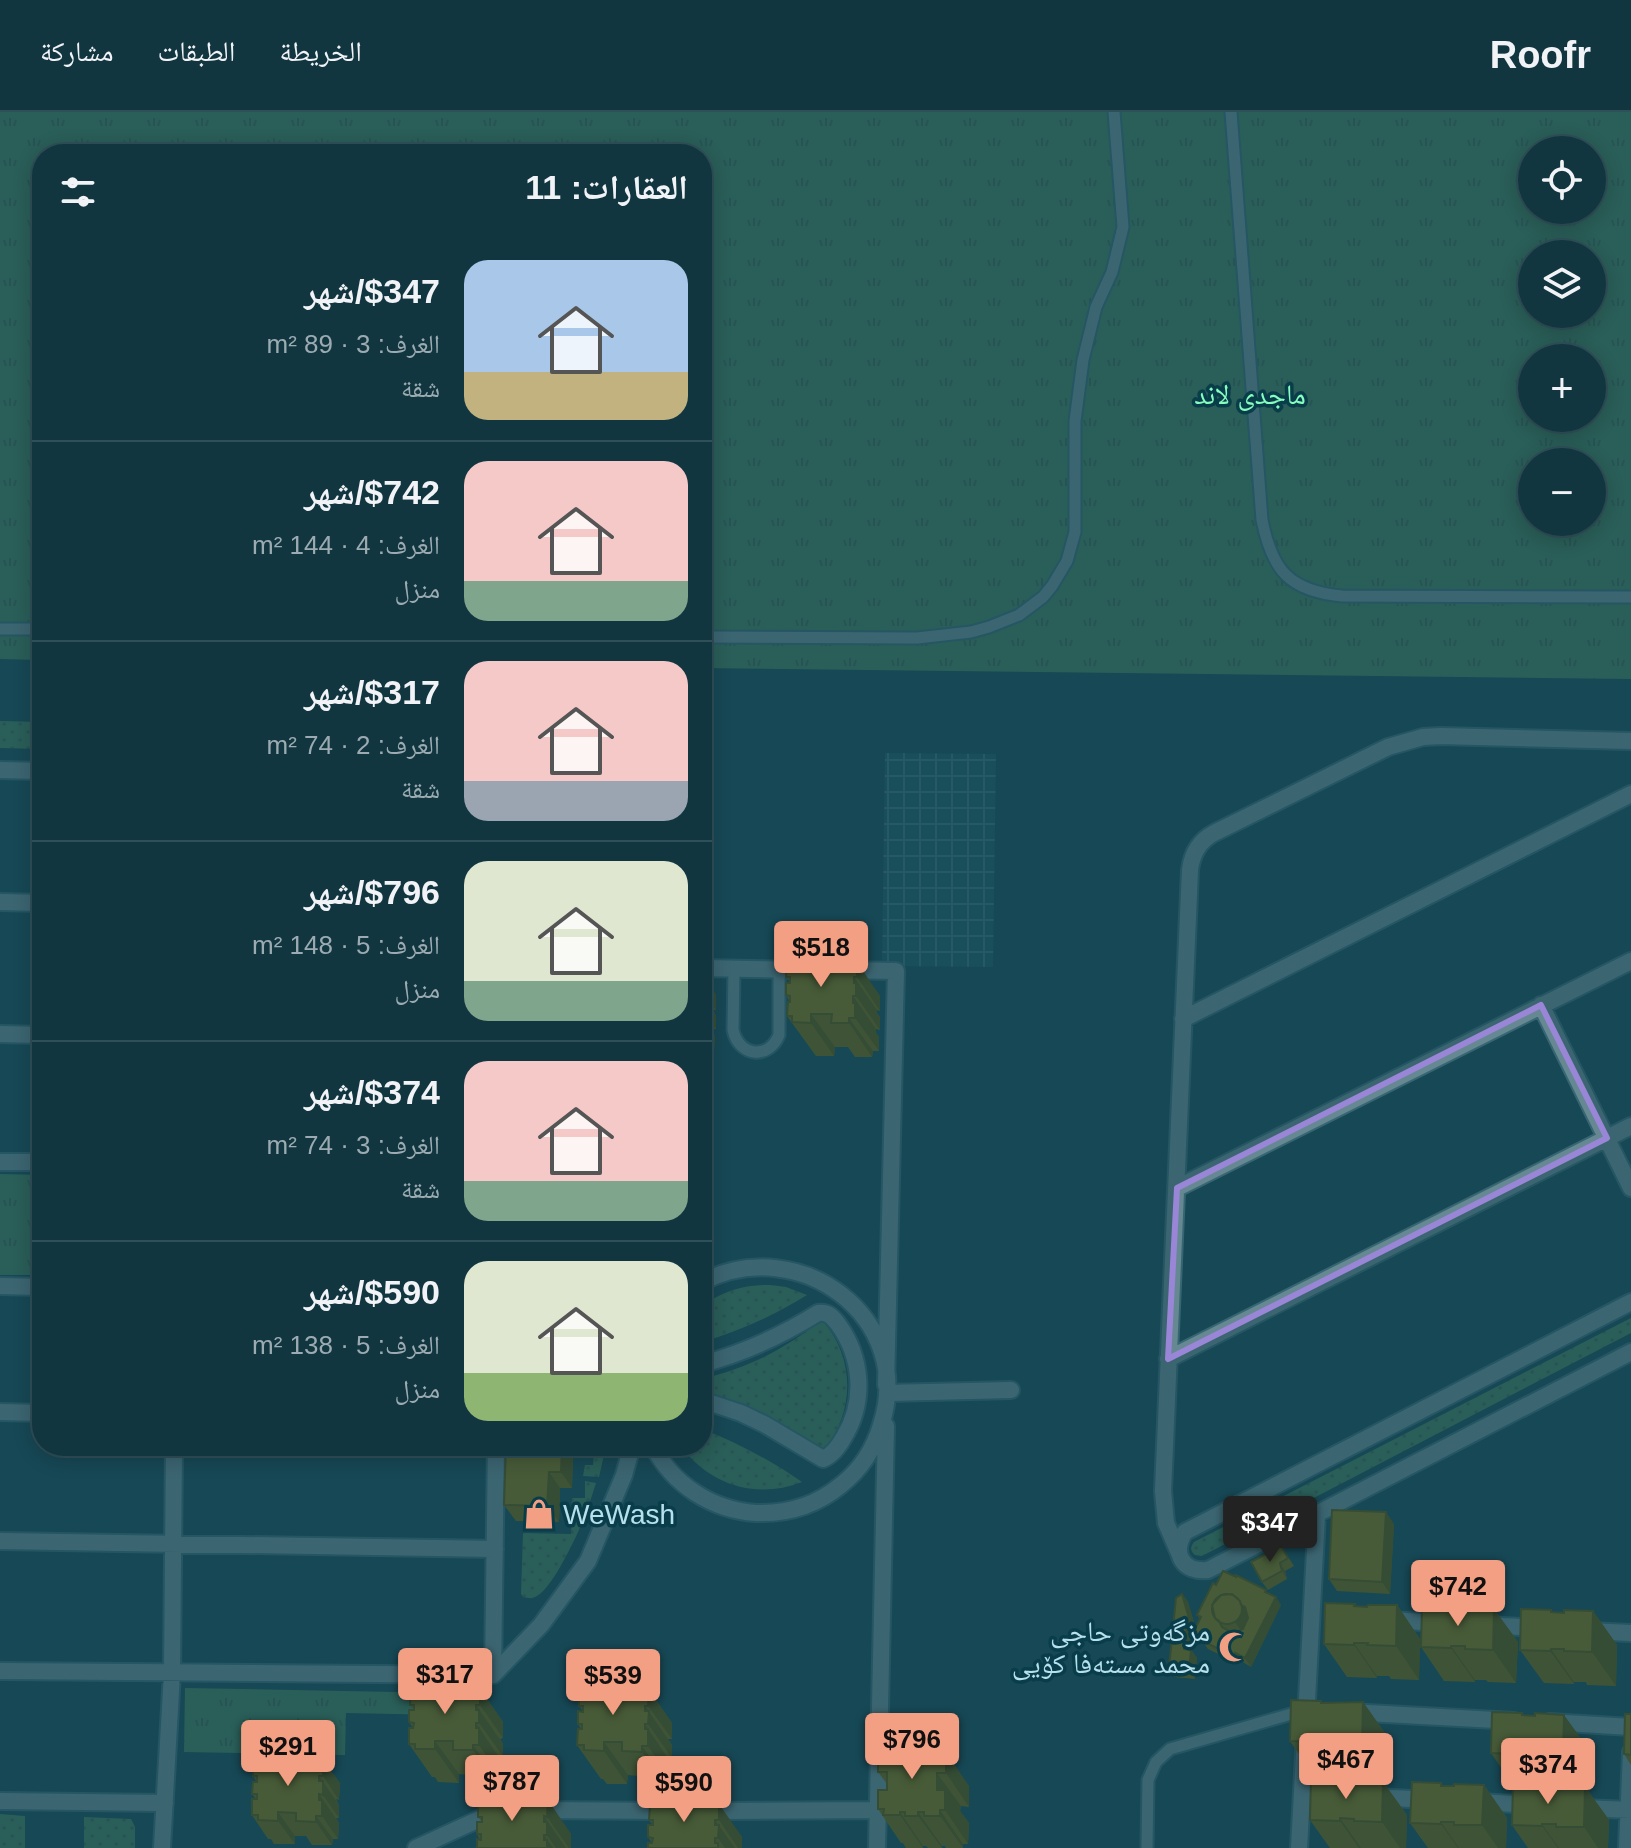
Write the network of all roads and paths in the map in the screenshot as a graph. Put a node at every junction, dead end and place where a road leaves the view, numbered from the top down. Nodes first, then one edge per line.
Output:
1 (1114, 112) edge
2 (1231, 112) edge
3 (1631, 597) edge
4 (0, 629) edge
5 (32, 629) edge
6 (712, 637) edge
7 (1631, 741) edge
8 (0, 770) edge
9 (32, 771) edge
10 (1631, 794) edge
11 (0, 902) edge
12 (32, 903) edge
13 (1631, 961) edge
14 (712, 968) edge
15 (734, 969) junction
16 (779, 969) junction
17 (1541, 1005) junction
18 (1183, 1019) junction
19 (0, 1034) edge
20 (32, 1035) edge
21 (1631, 1126) edge
22 (1607, 1138) junction
23 (0, 1162) edge
24 (32, 1162) edge
25 (1177, 1188) junction
26 (1631, 1188) edge
27 (712, 1278) edge
28 (0, 1286) edge
29 (32, 1287) edge
30 (1631, 1302) edge
31 (1631, 1352) edge
32 (1168, 1359) junction
33 (712, 1361) edge
34 (1011, 1390) dead end
35 (886, 1393) junction
36 (712, 1403) edge
37 (0, 1412) edge
38 (32, 1413) edge
39 (174, 1456) edge
40 (496, 1456) edge
41 (629, 1456) edge
42 (659, 1456) edge
43 (665, 1466) junction
44 (624, 1475) junction
45 (1317, 1514) junction
46 (0, 1541) edge
47 (173, 1544) junction
48 (495, 1549) junction
49 (1179, 1553) junction
50 (1372, 1619) edge
51 (1631, 1633) edge
52 (0, 1671) edge
53 (172, 1673) junction
54 (493, 1675) junction
55 (1322, 1710) junction
56 (1631, 1727) edge
57 (1631, 1752) edge
58 (1364, 1796) edge
59 (0, 1801) edge
60 (165, 1803) junction
61 (878, 1810) junction
62 (1630, 1810) edge
63 (162, 1848) edge
64 (416, 1848) edge
65 (877, 1848) edge
66 (1147, 1848) edge
67 (1299, 1848) edge
68 (1627, 1848) edge

1 - 6 lane
2 - 3 lane
4 - 5 lane
7 - 18 street
8 - 9 street
10 - 18 street
11 - 12 street
13 - 17 street
14 - 15 street
15 - 16 street
15 - 16 lane
16 - 35 street
17 - 22 street
17 - 25 street
18 - 25 street
19 - 20 street
21 - 22 street
22 - 26 street
22 - 32 street
23 - 24 street
25 - 32 street
27 - 35 street
28 - 29 street
30 - 49 street
31 - 45 street
32 - 49 street
33 - 36 street
34 - 35 street
35 - 43 street
35 - 61 street
37 - 38 street
39 - 47 street
40 - 48 street
41 - 44 street
42 - 43 street
43 - 44 street
44 - 54 street
45 - 49 street
45 - 55 street
46 - 47 street
47 - 48 street
47 - 53 street
48 - 54 street
50 - 51 street
52 - 53 street
53 - 54 street
53 - 60 street
55 - 56 street
55 - 66 lane
55 - 67 street
57 - 62 street
58 - 62 street
59 - 60 street
60 - 63 street
61 - 64 street
61 - 65 street
62 - 68 street

